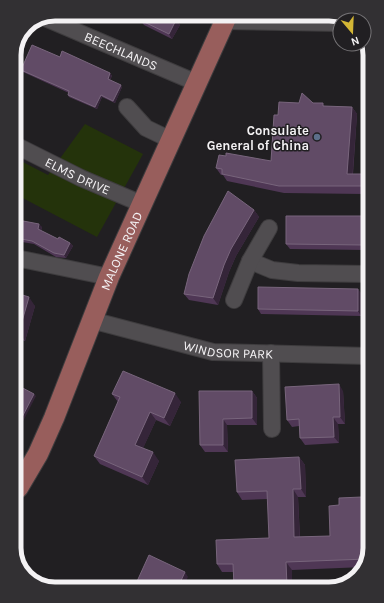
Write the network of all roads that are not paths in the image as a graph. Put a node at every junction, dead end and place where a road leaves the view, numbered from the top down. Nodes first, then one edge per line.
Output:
1 (53, 21) edge
2 (224, 21) edge
3 (302, 21) edge
4 (332, 23) edge
5 (197, 83) junction
6 (127, 107) dead end
7 (172, 140) junction
8 (21, 148) edge
9 (142, 204) junction
10 (269, 228) dead end
11 (21, 259) edge
12 (250, 261) junction
13 (363, 274) edge
14 (109, 277) junction
15 (234, 300) dead end
16 (91, 320) junction
17 (271, 353) junction
18 (363, 356) edge
19 (272, 429) dead end
20 (21, 483) edge

1 - 5 street, BEECHLANDS
2 - 5 main road, MALONE ROAD
3 - 4 street
5 - 7 main road, MALONE ROAD
6 - 7 street
7 - 9 main road, MALONE ROAD
8 - 9 street, ELMS DRIVE
9 - 14 main road, MALONE ROAD
10 - 12 street
11 - 14 street
12 - 13 street
12 - 15 street
14 - 16 main road, MALONE ROAD
16 - 17 street, WINDSOR PARK
16 - 20 main road, MALONE ROAD
17 - 18 street, WINDSOR PARK
17 - 19 street

